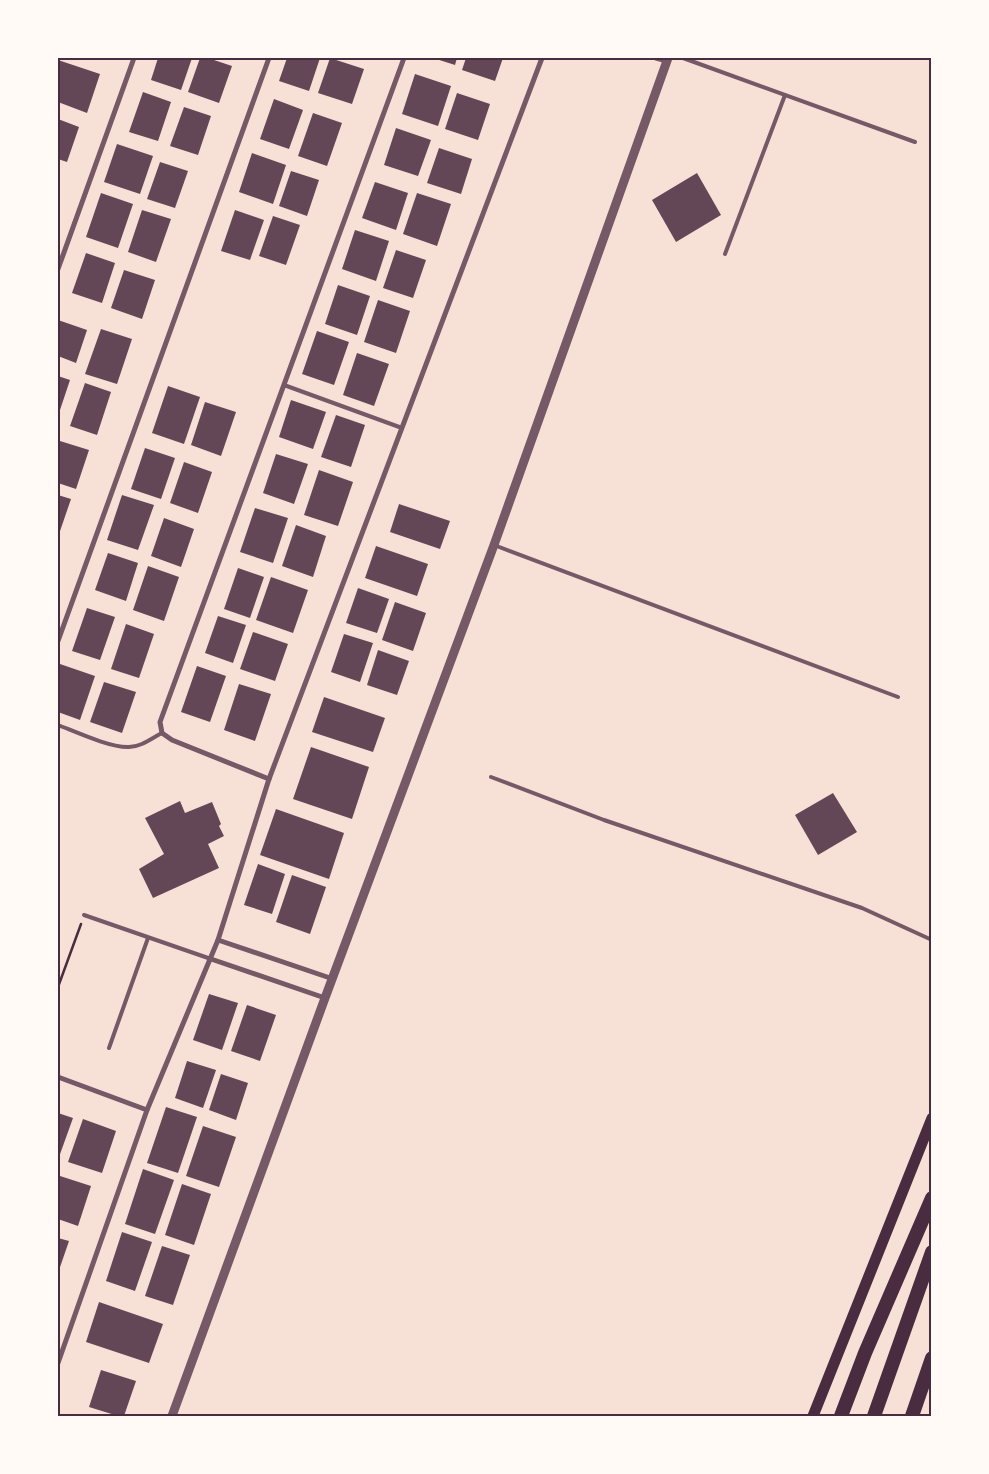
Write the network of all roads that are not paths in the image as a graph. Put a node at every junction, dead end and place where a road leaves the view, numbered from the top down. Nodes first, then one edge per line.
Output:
1 (134, 58) edge
2 (269, 58) edge
3 (404, 58) edge
4 (542, 58) edge
5 (656, 58) edge
6 (683, 58) edge
7 (668, 59) edge
8 (785, 95) junction
9 (914, 142) dead end
10 (725, 254) dead end
11 (58, 269) edge
12 (284, 385) junction
13 (402, 428) junction
14 (494, 545) junction
15 (58, 641) edge
16 (898, 698) dead end
17 (58, 725) edge
18 (162, 733) junction
19 (491, 777) dead end
20 (269, 779) junction
21 (84, 915) road end
22 (148, 938) junction
23 (218, 940) junction
24 (932, 940) edge
25 (211, 959) junction
26 (334, 979) junction
27 (325, 998) junction
28 (109, 1048) dead end
29 (58, 1076) edge
30 (147, 1110) junction
31 (932, 1118) edge
32 (932, 1198) edge
33 (932, 1252) edge
34 (932, 1358) edge
35 (58, 1363) edge
36 (172, 1416) edge
37 (813, 1416) edge
38 (841, 1416) edge
39 (874, 1416) edge
40 (912, 1416) edge

1 - 11 street
2 - 15 street
3 - 12 street
4 - 13 street
5 - 7 street
6 - 8 lane
7 - 14 street
8 - 9 lane
8 - 10 lane
12 - 13 lane
12 - 18 street
13 - 20 street
14 - 16 lane
14 - 26 street
17 - 18 lane
18 - 20 street
19 - 24 lane
20 - 23 street
21 - 22 lane
22 - 25 lane
22 - 28 lane
23 - 25 street
23 - 26 street
25 - 27 street
25 - 30 street
26 - 27 street
27 - 36 street
29 - 30 street
30 - 35 street
31 - 37 main road
32 - 38 highway
33 - 39 highway
34 - 40 highway

